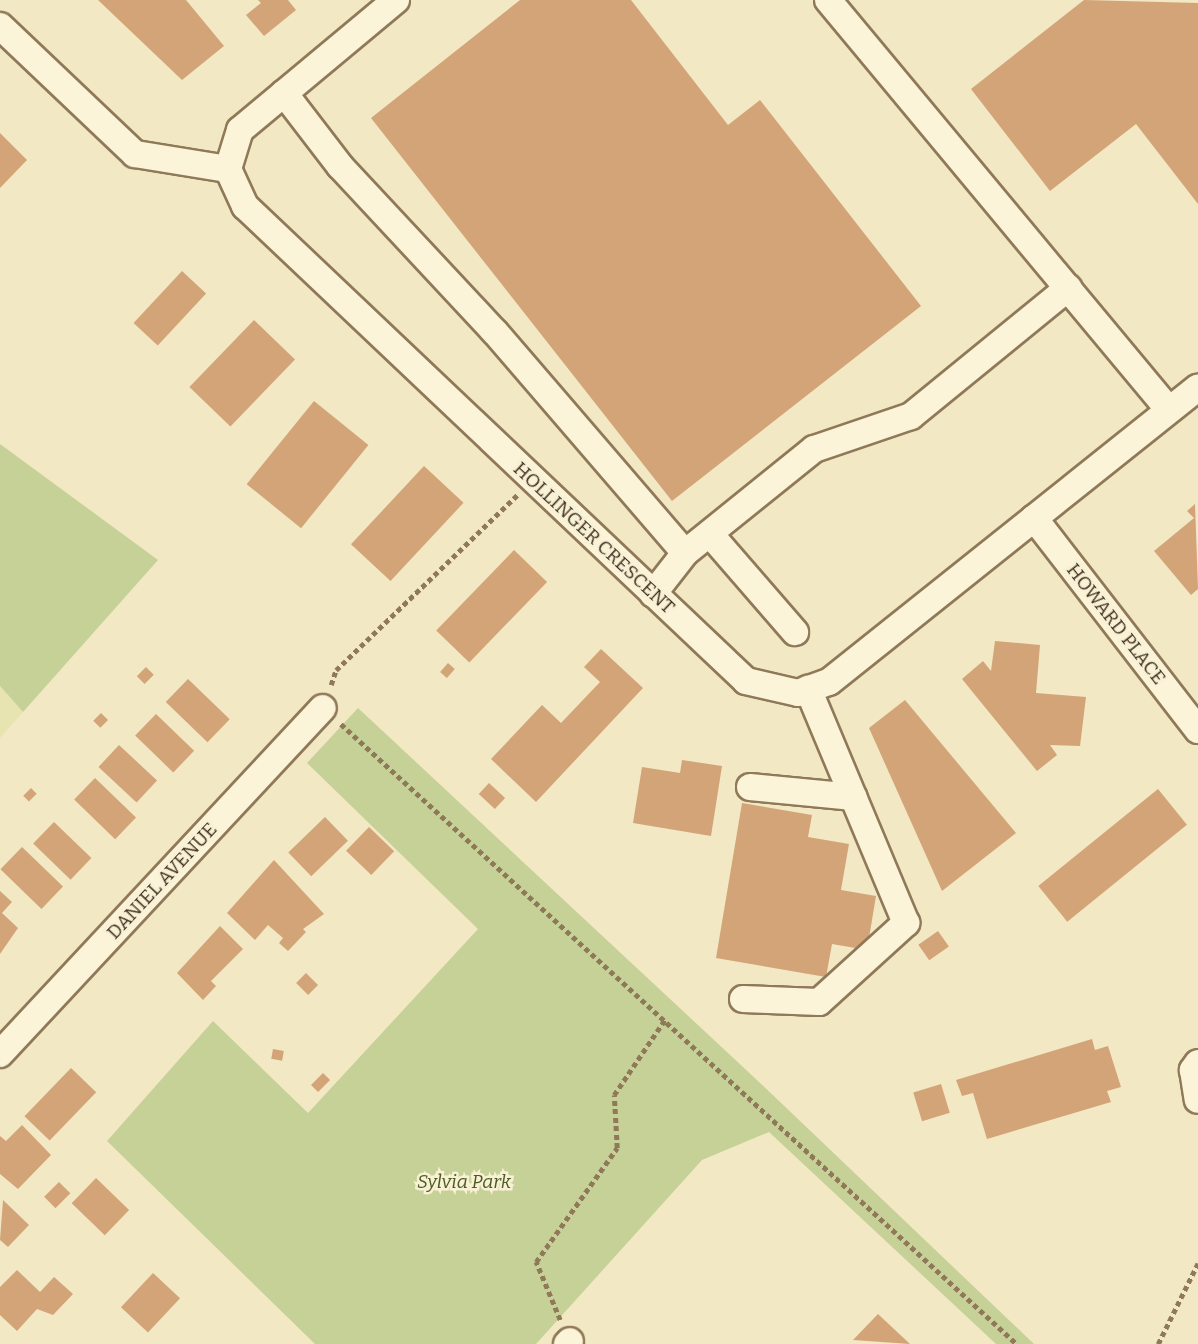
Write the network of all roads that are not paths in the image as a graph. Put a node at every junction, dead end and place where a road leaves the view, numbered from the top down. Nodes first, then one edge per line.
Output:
1 (396, 0) edge
2 (828, 0) edge
3 (0, 26) edge
4 (284, 93) junction
5 (228, 170) junction
6 (1068, 288) junction
7 (1198, 387) edge
8 (1169, 410) junction
9 (1034, 518) junction
10 (710, 534) junction
11 (685, 552) junction
12 (653, 594) junction
13 (795, 632) dead end
14 (808, 689) junction
15 (323, 708) road end
16 (1198, 730) edge
17 (750, 787) dead end
18 (854, 797) junction
19 (743, 999) dead end
20 (0, 1054) edge
21 (1198, 1063) edge
22 (1198, 1100) edge

1 - 4 street
2 - 6 street
3 - 5 street
4 - 5 street
4 - 11 street
5 - 12 street, HOLLINGER CRESCENT
6 - 8 street
6 - 10 street
7 - 8 street, HOLLINGER CRESCENT
8 - 9 street, HOLLINGER CRESCENT
9 - 14 street, HOLLINGER CRESCENT
9 - 16 street, HOWARD PLACE
10 - 11 street
10 - 13 street
11 - 12 street
12 - 14 street, HOLLINGER CRESCENT
14 - 18 street
15 - 20 street, DANIEL AVENUE
17 - 18 street
18 - 19 street
21 - 22 street

